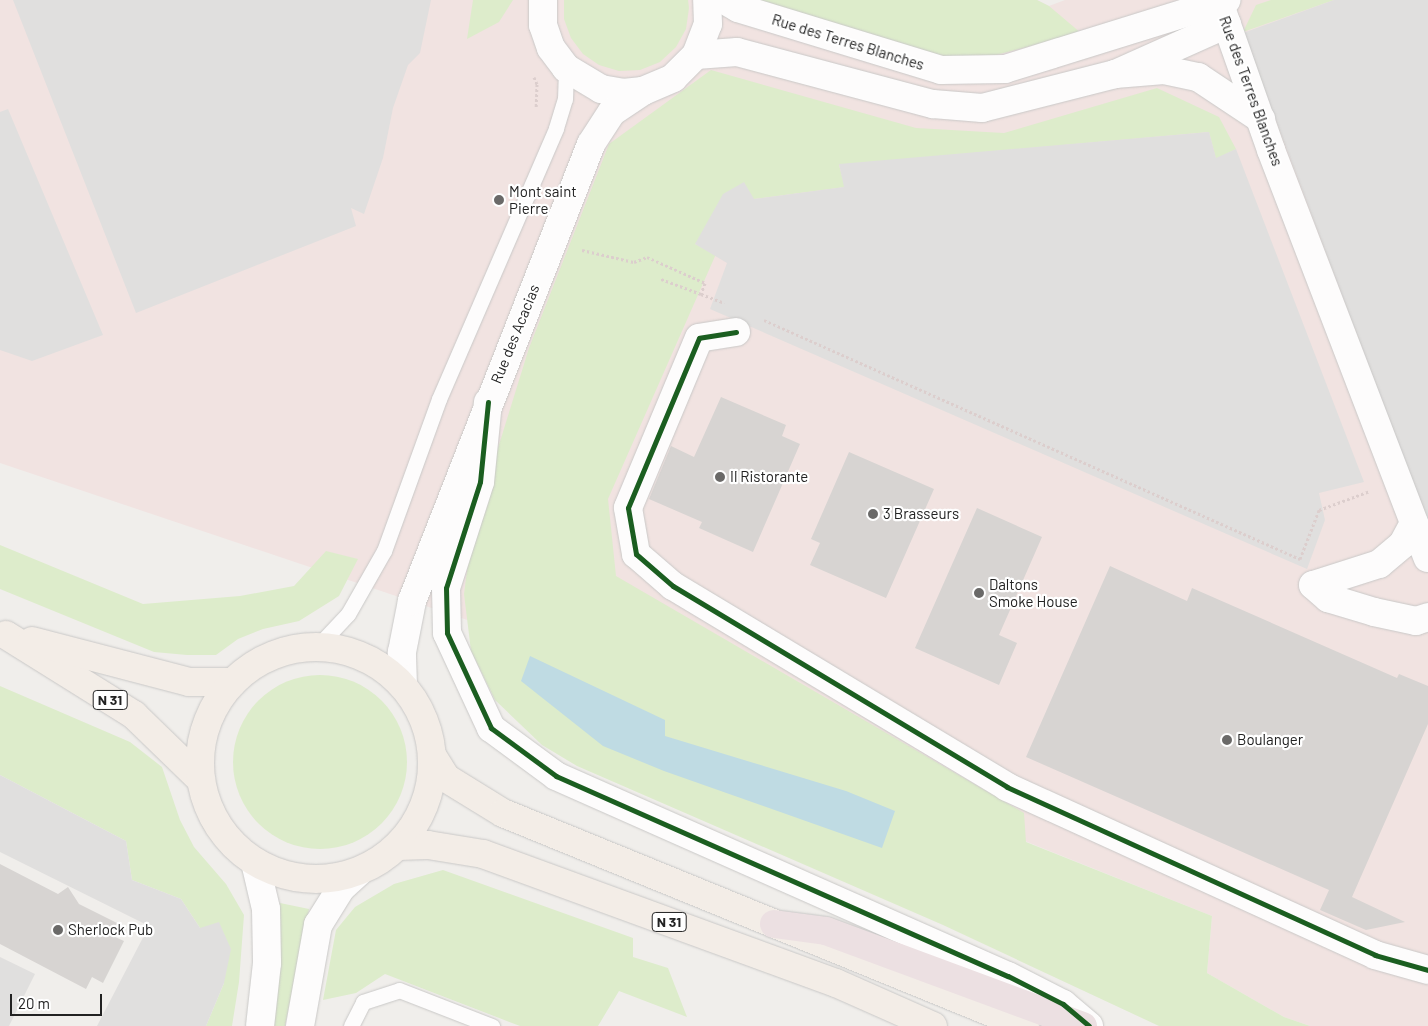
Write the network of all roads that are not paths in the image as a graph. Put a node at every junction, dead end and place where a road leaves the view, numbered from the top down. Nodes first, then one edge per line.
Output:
1 (543, 0) edge
2 (707, 0) edge
3 (724, 0) edge
4 (1224, 9) edge
5 (696, 54) junction
6 (566, 68) junction
7 (1115, 74) junction
8 (643, 91) junction
9 (1261, 119) junction
10 (736, 332) dead end
11 (488, 402) junction
12 (1414, 523) junction
13 (1428, 558) edge
14 (1428, 618) edge
15 (3, 634) edge
16 (316, 647) junction
17 (233, 682) junction
18 (403, 685) junction
19 (433, 757) junction
20 (201, 780) junction
21 (398, 846) junction
22 (256, 862) junction
23 (359, 872) junction
24 (774, 924) junction
25 (1428, 970) edge
26 (260, 1026) edge
27 (300, 1026) edge
28 (351, 1026) edge
29 (492, 1026) edge
30 (933, 1026) edge
31 (1025, 1026) edge
32 (1083, 1026) edge
33 (1089, 1026) edge

1 - 6 street
2 - 5 street
3 - 4 street, Rue des Terres Blanches
4 - 7 street
4 - 9 street, Rue des Terres Blanches
5 - 7 street
5 - 8 street
6 - 8 street
6 - 16 lane
7 - 9 street
8 - 11 street, Rue des Acacias
9 - 12 street, Rue des Terres Blanches
10 - 25 street
11 - 18 street, Rue des Acacias
11 - 33 street
12 - 13 street, Rue des Terres Blanches
12 - 14 street
15 - 17 main road, N 31
15 - 20 main road, N 31
16 - 17 main road
16 - 18 main road
17 - 20 main road
18 - 19 main road
19 - 21 main road
19 - 24 main road, N 31
20 - 22 main road
21 - 23 main road
21 - 30 main road, N 31
22 - 23 main road
22 - 26 street
23 - 27 street
24 - 31 main road, N 31
24 - 32 highway
28 - 29 lane

